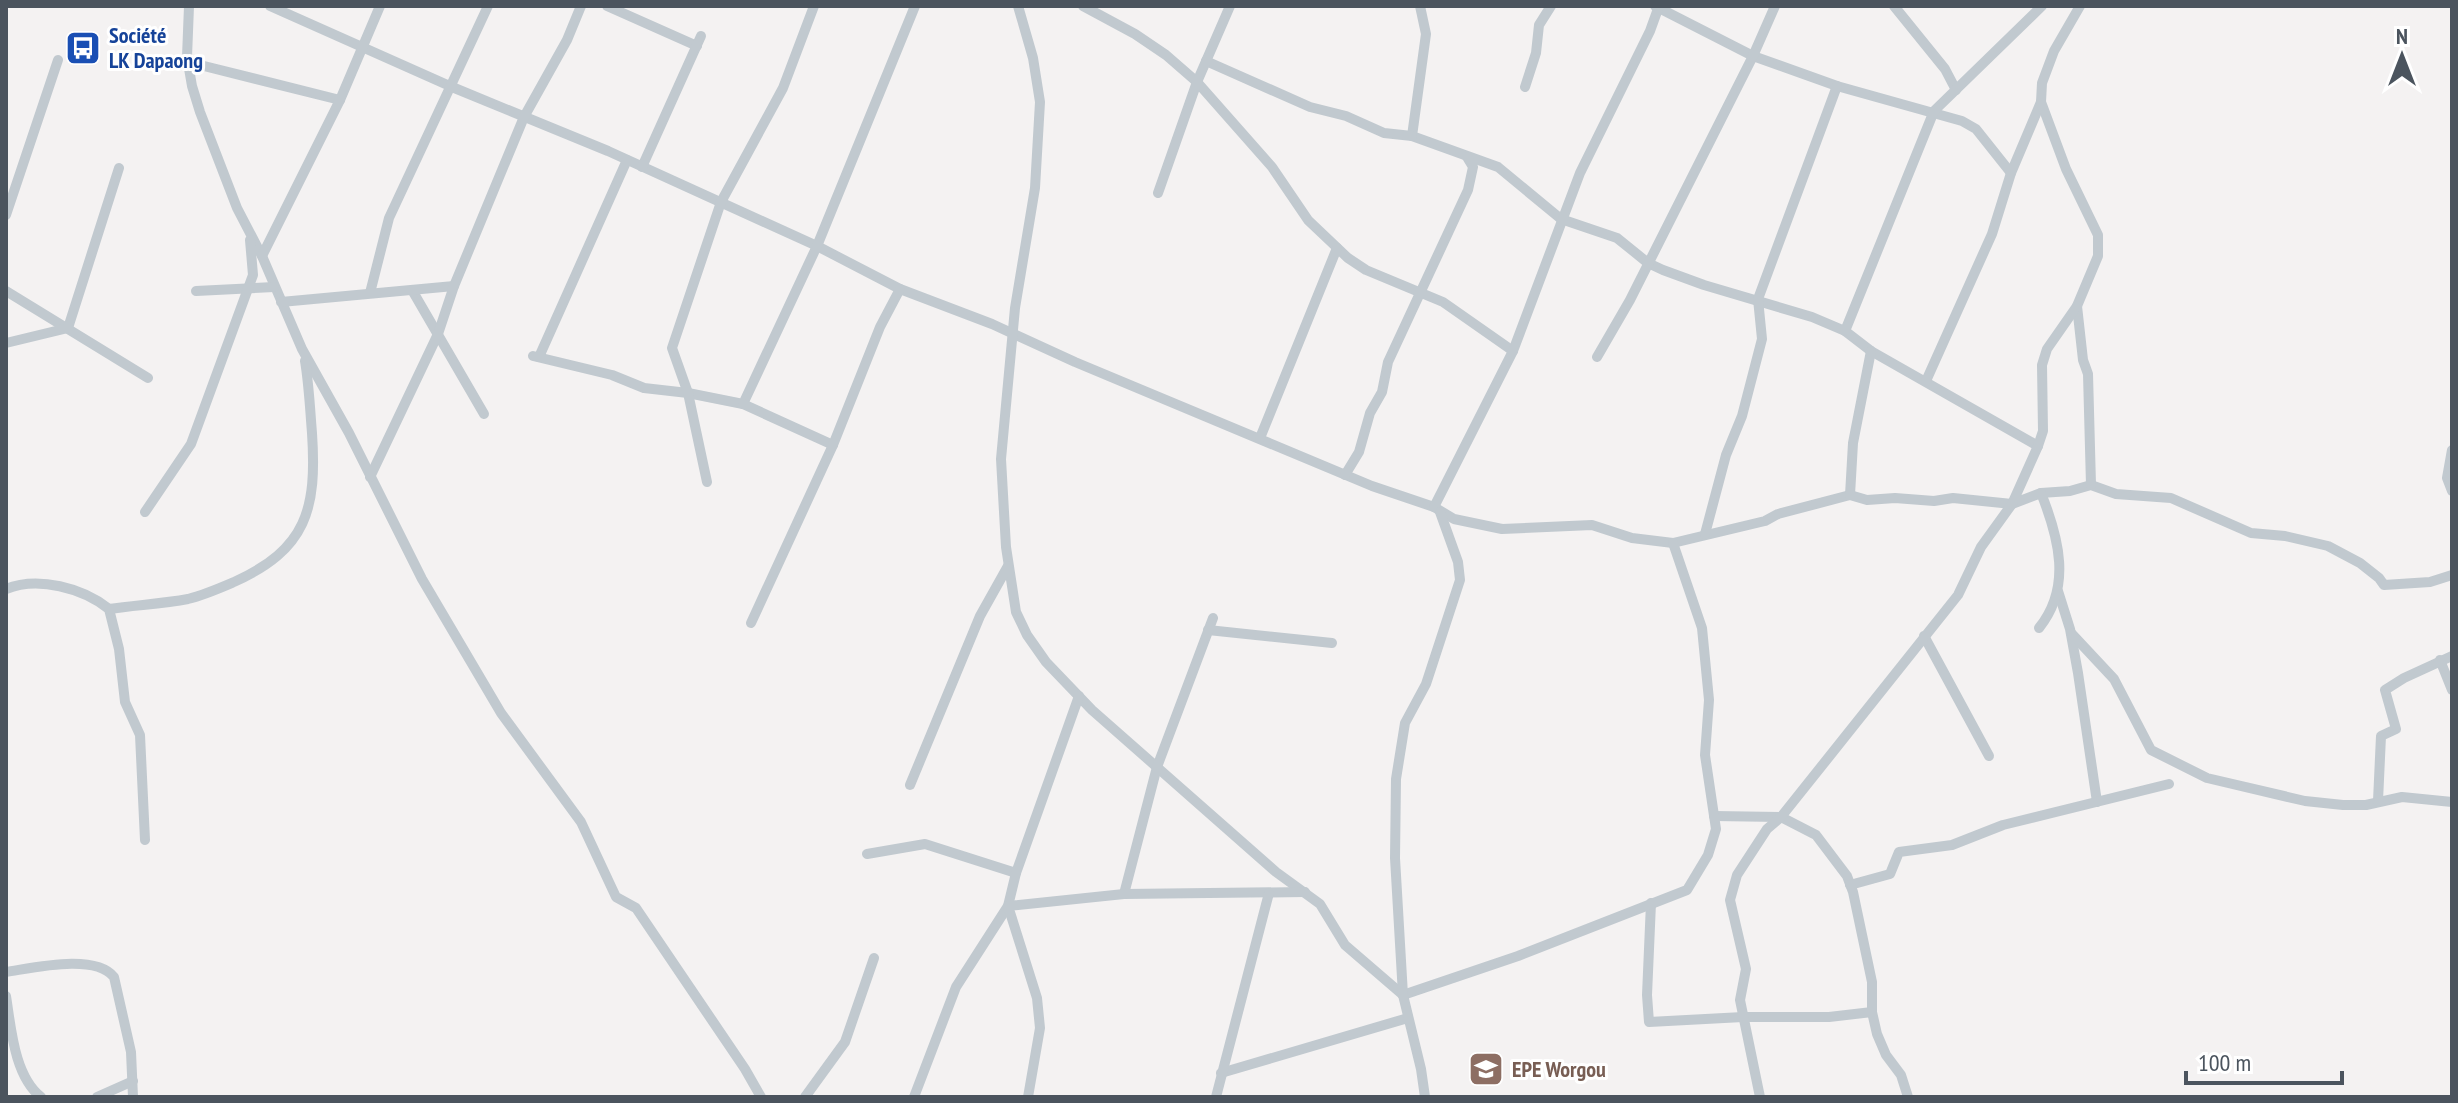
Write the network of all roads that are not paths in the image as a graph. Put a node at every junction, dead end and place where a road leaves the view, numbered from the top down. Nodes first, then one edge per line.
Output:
1 (189, 6) edge
2 (270, 6) edge
3 (307, 6) edge
4 (380, 6) edge
5 (488, 6) edge
6 (581, 6) edge
7 (607, 6) edge
8 (814, 6) edge
9 (915, 6) edge
10 (1018, 6) edge
11 (1083, 6) edge
12 (1230, 6) edge
13 (1420, 6) edge
14 (1551, 6) edge
15 (1775, 6) edge
16 (1894, 6) edge
17 (2042, 6) edge
18 (2080, 6) edge
19 (1657, 7) edge
20 (306, 21) junction
21 (363, 48) junction
22 (1753, 56) junction
23 (58, 60) dead end
24 (1206, 61) junction
25 (188, 62) junction
26 (1197, 82) junction
27 (1837, 86) junction
28 (452, 87) junction
29 (1525, 87) dead end
30 (1956, 90) junction
31 (340, 100) junction
32 (2041, 102) junction
33 (1934, 111) junction
34 (524, 117) junction
35 (1412, 136) junction
36 (1467, 157) junction
37 (627, 160) junction
38 (642, 167) junction
39 (119, 168) dead end
40 (2011, 173) junction
41 (1158, 193) dead end
42 (721, 202) junction
43 (6, 215) edge
44 (1561, 219) junction
45 (249, 234) junction
46 (817, 246) junction
47 (1337, 248) junction
48 (262, 256) junction
49 (1648, 263) junction
50 (454, 286) junction
51 (249, 287) junction
52 (274, 287) junction
53 (900, 289) junction
54 (412, 290) junction
55 (6, 291) edge
56 (196, 291) dead end
57 (1422, 291) junction
58 (370, 293) junction
59 (1758, 299) junction
60 (281, 302) junction
61 (2077, 306) junction
62 (68, 328) junction
63 (1845, 331) junction
64 (438, 334) junction
65 (1014, 334) junction
66 (6, 343) edge
67 (302, 349) junction
68 (1513, 351) junction
69 (1871, 351) junction
70 (1597, 357) dead end
71 (148, 378) dead end
72 (1926, 381) junction
73 (688, 393) junction
74 (743, 404) junction
75 (484, 414) dead end
76 (1260, 438) junction
77 (833, 445) junction
78 (2038, 446) junction
79 (2452, 450) edge
80 (1345, 475) junction
81 (370, 477) junction
82 (707, 482) dead end
83 (2091, 485) junction
84 (2452, 491) edge
85 (2041, 493) junction
86 (1850, 495) junction
87 (2012, 504) junction
88 (1437, 509) junction
89 (145, 512) dead end
90 (1705, 534) junction
91 (1673, 543) junction
92 (1008, 566) junction
93 (2452, 575) edge
94 (6, 589) edge
95 (2058, 591) junction
96 (109, 609) junction
97 (1213, 618) dead end
98 (751, 623) dead end
99 (2039, 628) dead end
100 (1208, 630) junction
101 (2071, 633) junction
102 (1924, 636) junction
103 (1332, 643) dead end
104 (2452, 656) edge
105 (2440, 660) junction
106 (2452, 690) edge
107 (1079, 696) junction
108 (1989, 756) dead end
109 (1157, 767) junction
110 (2169, 784) dead end
111 (910, 785) dead end
112 (2378, 801) junction
113 (2097, 802) junction
114 (2452, 802) edge
115 (1714, 816) junction
116 (1781, 817) junction
117 (145, 840) dead end
118 (867, 854) dead end
119 (1016, 873) junction
120 (1850, 885) junction
121 (1305, 892) junction
122 (1269, 893) junction
123 (1124, 894) junction
124 (1651, 903) junction
125 (1008, 906) junction
126 (874, 958) dead end
127 (6, 972) edge
128 (1403, 995) junction
129 (6, 996) edge
130 (1872, 1012) junction
131 (1743, 1017) junction
132 (1408, 1018) junction
133 (1221, 1073) junction
134 (133, 1081) junction
135 (41, 1097) edge
136 (97, 1097) edge
137 (133, 1097) edge
138 (761, 1097) edge
139 (805, 1097) edge
140 (914, 1097) edge
141 (1028, 1097) edge
142 (1216, 1097) edge
143 (1425, 1097) edge
144 (1760, 1097) edge
145 (1908, 1097) edge

1 - 25 street
2 - 20 street
3 - 20 street
4 - 21 street
5 - 28 street
6 - 34 street
7 - 38 street
8 - 42 street
9 - 46 street
10 - 65 street
11 - 26 street
12 - 24 street
13 - 35 street
14 - 29 street
15 - 22 street
16 - 30 street
17 - 30 street
18 - 32 street
19 - 22 street
19 - 44 street
20 - 21 street
21 - 28 street
21 - 31 street
22 - 27 street
22 - 49 street
23 - 43 street
24 - 26 street
24 - 35 street
25 - 31 street
25 - 45 street
26 - 41 street
26 - 47 street
27 - 33 street
27 - 59 street
28 - 34 street
28 - 58 street
30 - 33 street
31 - 48 street
32 - 40 street
32 - 61 street
33 - 40 street
33 - 63 street
34 - 37 street
34 - 50 street
35 - 36 street
36 - 44 street
36 - 57 street
37 - 38 street
37 - 73 street
38 - 42 street
39 - 62 street
40 - 72 street
42 - 46 street
42 - 73 street
44 - 49 street
44 - 68 street
45 - 48 street
45 - 51 street
46 - 53 street
46 - 74 street
47 - 57 street
47 - 76 street
48 - 52 street
49 - 59 street
49 - 70 street
50 - 54 street
50 - 64 street
51 - 52 street
51 - 56 street
51 - 89 street
52 - 60 street
53 - 65 street
53 - 77 street
54 - 58 street
54 - 64 street
55 - 62 street
57 - 68 street
57 - 80 street
58 - 60 street
59 - 63 street
59 - 90 street
60 - 67 street
61 - 78 street
61 - 83 street
62 - 66 street
62 - 71 street
63 - 69 street
64 - 75 street
64 - 81 street
65 - 76 street
65 - 92 street
67 - 81 street
67 - 96 street
68 - 88 street
69 - 72 street
69 - 86 street
72 - 78 street
73 - 74 street
73 - 82 street
74 - 77 street
76 - 80 street
77 - 98 street
78 - 87 street
79 - 84 street
80 - 88 street
81 - 138 street
83 - 85 street
83 - 93 street
85 - 87 street
85 - 95 street
86 - 87 street
86 - 90 street
87 - 102 street
88 - 91 street
88 - 128 street
90 - 91 street
91 - 115 street
92 - 107 street
92 - 111 street
94 - 96 street
95 - 99 street
95 - 101 street
96 - 117 street
97 - 100 street
100 - 103 street
100 - 109 street
101 - 112 street
101 - 113 street
102 - 108 street
102 - 116 street
104 - 105 street
105 - 106 street
105 - 112 street
107 - 109 street
107 - 119 street
109 - 121 street
109 - 123 street
110 - 113 street
112 - 114 street
113 - 120 street
115 - 116 street
115 - 124 street
116 - 120 street
116 - 131 street
118 - 119 street
119 - 125 street
120 - 130 street
121 - 122 street
121 - 128 street
122 - 123 street
122 - 133 street
123 - 125 street
124 - 128 street
124 - 131 street
125 - 140 street
125 - 141 street
126 - 139 street
127 - 134 street
128 - 132 street
129 - 135 street
130 - 131 street
130 - 145 street
131 - 144 street
132 - 133 street
132 - 143 street
133 - 142 street
134 - 136 street
134 - 137 street

